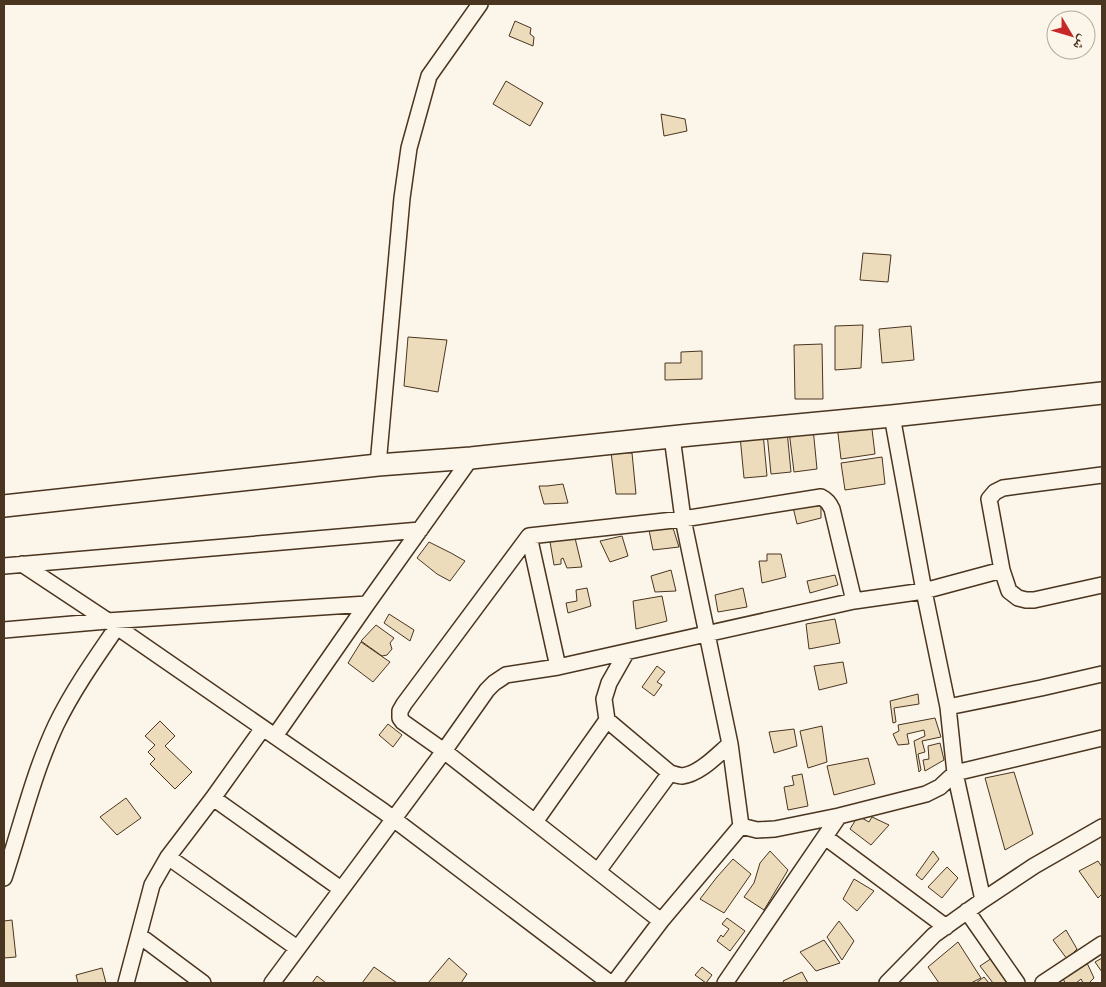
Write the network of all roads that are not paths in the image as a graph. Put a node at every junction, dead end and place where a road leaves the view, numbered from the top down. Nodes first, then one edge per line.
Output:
1 (480, 4) edge
2 (1102, 393) edge
3 (892, 416) junction
4 (672, 437) junction
5 (471, 458) junction
6 (378, 465) junction
7 (1102, 475) edge
8 (4, 506) edge
9 (682, 519) junction
10 (420, 530) junction
11 (529, 536) junction
12 (22, 564) junction
13 (4, 566) edge
14 (1002, 570) junction
15 (1102, 585) edge
16 (924, 591) junction
17 (854, 600) junction
18 (367, 604) junction
19 (112, 624) junction
20 (4, 630) edge
21 (707, 634) junction
22 (626, 653) junction
23 (558, 668) junction
24 (1102, 674) edge
25 (948, 707) junction
26 (607, 720) junction
27 (269, 732) junction
28 (1102, 738) edge
29 (730, 744) junction
30 (444, 751) junction
31 (670, 773) junction
32 (955, 773) junction
33 (214, 798) junction
34 (840, 816) junction
35 (393, 818) junction
36 (535, 822) junction
37 (741, 826) junction
38 (1102, 827) edge
39 (825, 837) junction
40 (168, 857) junction
41 (598, 871) junction
42 (4, 878) edge
43 (341, 889) junction
44 (983, 900) junction
45 (967, 912) junction
46 (661, 921) junction
47 (946, 927) junction
48 (140, 936) junction
49 (1102, 944) edge
50 (297, 948) junction
51 (126, 983) edge
52 (203, 983) edge
53 (272, 983) edge
54 (610, 983) edge
55 (614, 983) edge
56 (725, 983) edge
57 (887, 983) edge
58 (1017, 983) edge
59 (1043, 983) edge

1 - 6 street
2 - 3 main road
3 - 4 main road
3 - 16 street
4 - 5 main road
4 - 9 street
5 - 6 main road
5 - 10 street
6 - 8 main road
7 - 14 street
9 - 11 street
9 - 17 street
9 - 21 street
10 - 12 street
10 - 18 street
11 - 23 street
11 - 30 street
12 - 13 street
12 - 19 street
14 - 15 street
14 - 16 street
16 - 17 street
16 - 25 street
17 - 21 street
18 - 19 street
18 - 27 street
19 - 20 street
19 - 27 street
19 - 42 street
21 - 22 street
21 - 29 street
22 - 23 street
22 - 26 street
23 - 30 street
24 - 25 street
25 - 32 street
26 - 31 street
26 - 36 street
27 - 33 street
27 - 35 street
28 - 32 street
29 - 31 street
29 - 37 street
30 - 35 street
30 - 36 street
31 - 41 street
32 - 34 street
32 - 44 street
33 - 40 street
33 - 43 street
34 - 37 street
34 - 39 street
35 - 43 street
35 - 54 street
36 - 41 street
37 - 46 street
38 - 44 street
39 - 47 street
39 - 56 street
40 - 48 street
40 - 50 street
41 - 46 street
43 - 50 street
44 - 45 street
45 - 47 street
45 - 58 street
46 - 55 street
47 - 57 street
48 - 51 street
48 - 52 street
49 - 59 street
50 - 53 street

